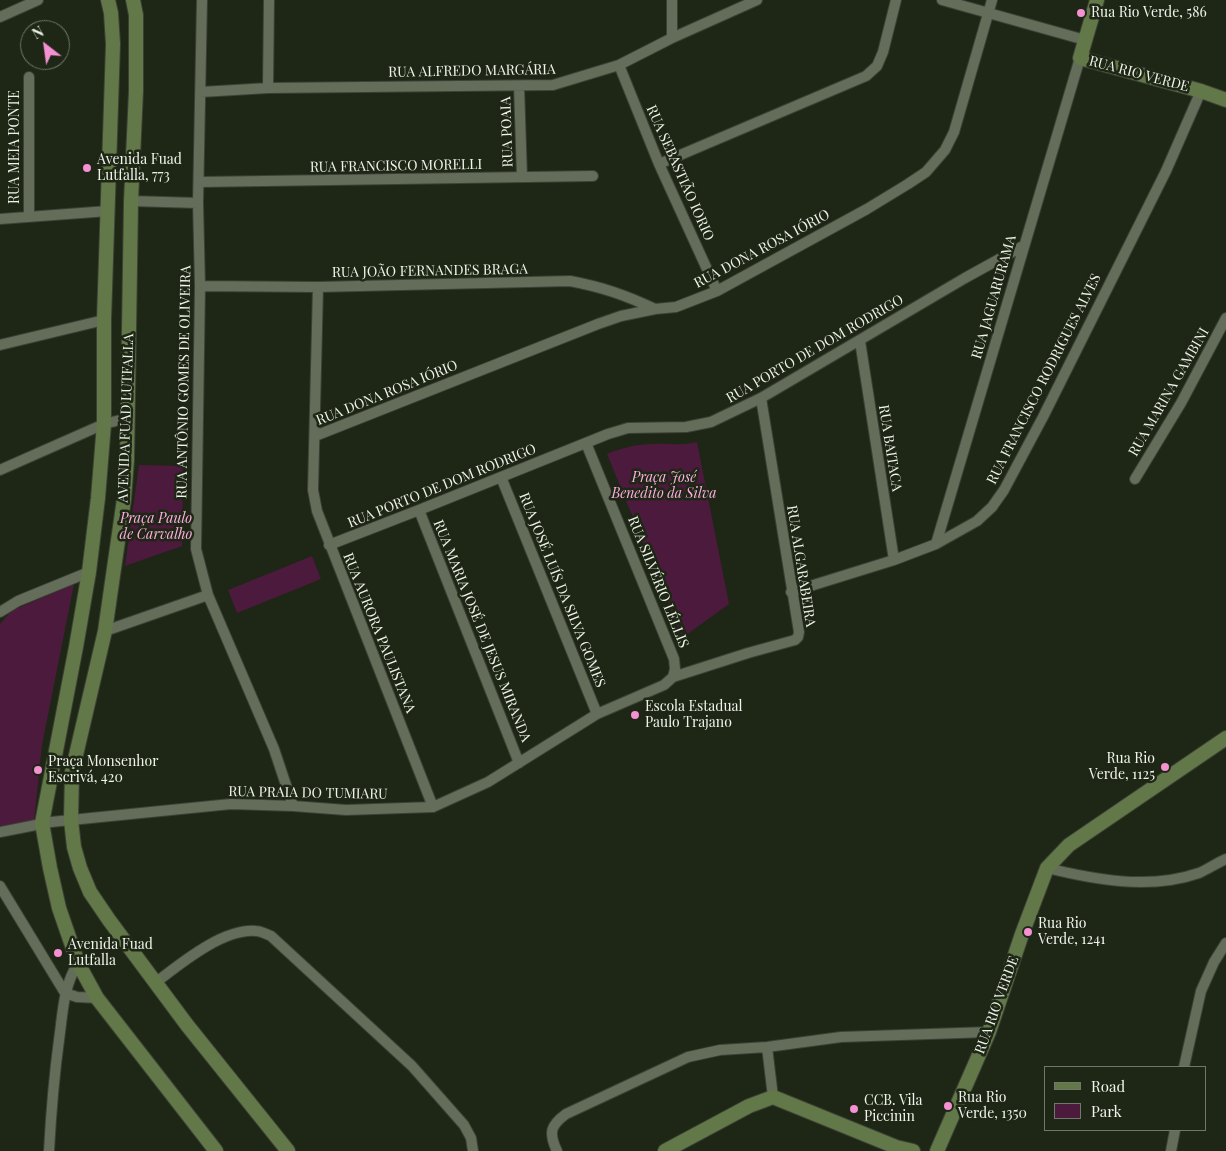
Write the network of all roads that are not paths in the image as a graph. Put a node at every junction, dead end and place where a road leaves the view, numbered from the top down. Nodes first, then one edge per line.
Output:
1 (38, 0) edge
2 (108, 0) edge
3 (133, 0) edge
4 (202, 0) edge
5 (269, 0) edge
6 (672, 0) edge
7 (757, 0) edge
8 (896, 0) edge
9 (942, 0) edge
10 (992, 0) edge
11 (1097, 0) edge
12 (988, 14) junction
13 (0, 18) edge
14 (672, 38) junction
15 (1085, 40) junction
16 (1080, 58) junction
17 (619, 65) junction
18 (29, 77) dead end
19 (519, 86) junction
20 (268, 88) junction
21 (1201, 91) junction
22 (201, 92) junction
23 (1226, 100) edge
24 (659, 164) junction
25 (593, 176) dead end
26 (522, 177) junction
27 (199, 182) junction
28 (131, 201) junction
29 (198, 203) junction
30 (108, 211) junction
31 (29, 217) junction
32 (0, 219) edge
33 (1023, 246) junction
34 (200, 286) junction
35 (318, 287) junction
36 (717, 291) junction
37 (655, 309) junction
38 (1226, 318) edge
39 (104, 320) junction
40 (860, 341) junction
41 (0, 345) edge
42 (761, 398) junction
43 (128, 418) junction
44 (104, 424) junction
45 (315, 436) junction
46 (586, 443) junction
47 (0, 470) edge
48 (501, 477) junction
49 (1135, 479) dead end
50 (419, 510) junction
51 (936, 544) junction
52 (329, 545) junction
53 (894, 560) junction
54 (89, 572) junction
55 (791, 592) junction
56 (208, 595) junction
57 (0, 612) edge
58 (104, 631) junction
59 (673, 677) junction
60 (597, 714) junction
61 (1226, 738) edge
62 (519, 763) junction
63 (293, 806) junction
64 (433, 806) junction
65 (71, 820) junction
66 (42, 823) junction
67 (0, 832) edge
68 (1226, 859) edge
69 (1047, 868) junction
70 (0, 886) edge
71 (1226, 943) edge
72 (78, 963) junction
73 (155, 983) junction
74 (65, 993) junction
75 (97, 998) junction
76 (989, 1032) junction
77 (767, 1047) junction
78 (1184, 1066) edge
79 (773, 1098) junction
80 (1174, 1131) edge
81 (49, 1151) edge
82 (216, 1151) edge
83 (288, 1151) edge
84 (473, 1151) edge
85 (557, 1151) edge
86 (665, 1151) edge
87 (913, 1151) edge
88 (937, 1151) edge
89 (1171, 1151) edge

1 - 13 street
2 - 30 main road, AVENIDA FUAD LUTFALLA
3 - 28 main road, AVENIDA FUAD LUTFALLA
4 - 22 street, RUA ANTÔNIO GOMES DE OLIVEIRA
5 - 20 street
6 - 14 street
7 - 14 street, RUA ALFREDO MARGÁRIA
8 - 24 street
9 - 12 street
10 - 12 street, RUA DONA ROSA IÓRIO
11 - 15 main road, RUA RIO VERDE
12 - 15 street
12 - 36 street, RUA DONA ROSA IÓRIO
14 - 17 street, RUA ALFREDO MARGÁRIA
15 - 16 main road, RUA RIO VERDE
16 - 21 main road, RUA RIO VERDE
16 - 33 street, RUA JAGUARURAMA
17 - 19 street, RUA ALFREDO MARGÁRIA
17 - 24 street, RUA SEBASTIÃO IORIO
18 - 31 street, RUA MEIA PONTE
19 - 20 street, RUA ALFREDO MARGÁRIA
19 - 26 street, RUA POAIA
20 - 22 street, RUA ALFREDO MARGÁRIA
21 - 23 main road, RUA RIO VERDE
21 - 51 street, RUA FRANCISCO RODRIGUES ALVES
22 - 27 street, RUA ANTÔNIO GOMES DE OLIVEIRA
24 - 36 street, RUA SEBASTIÃO IORIO
25 - 26 street, RUA FRANCISCO MORELLI
26 - 27 street, RUA FRANCISCO MORELLI
27 - 29 street, RUA ANTÔNIO GOMES DE OLIVEIRA
28 - 29 street
28 - 43 main road, AVENIDA FUAD LUTFALLA
29 - 34 street, RUA ANTÔNIO GOMES DE OLIVEIRA
30 - 31 street
30 - 39 main road, AVENIDA FUAD LUTFALLA
31 - 32 street
33 - 40 street, RUA PORTO DE DOM RODRIGO
33 - 51 street, RUA JAGUARURAMA
34 - 35 street, RUA JOÃO FERNANDES BRAGA
34 - 56 street, RUA ANTÔNIO GOMES DE OLIVEIRA
35 - 37 street, RUA JOÃO FERNANDES BRAGA
35 - 45 street, RUA AURORA PAULISTANA
36 - 37 street, RUA DONA ROSA IÓRIO
37 - 45 street, RUA DONA ROSA IÓRIO
38 - 49 street, RUA MARINA GAMBINI
39 - 41 street
39 - 44 main road, AVENIDA FUAD LUTFALLA
40 - 42 street, RUA PORTO DE DOM RODRIGO
40 - 53 street, RUA BAITACA
42 - 46 street, RUA PORTO DE DOM RODRIGO
42 - 55 street, RUA ALGARABEIRA
43 - 44 street
43 - 58 main road, AVENIDA FUAD LUTFALLA
44 - 47 street
44 - 54 main road, AVENIDA FUAD LUTFALLA
45 - 52 street, RUA AURORA PAULISTANA
46 - 48 street, RUA PORTO DE DOM RODRIGO
46 - 59 street, RUA SILVÉRIO LÉLLIS
48 - 50 street, RUA PORTO DE DOM RODRIGO
48 - 60 street, RUA JOSÉ LUÍS DA SILVA GOMES
50 - 52 street, RUA PORTO DE DOM RODRIGO
50 - 62 street, RUA MARIA JOSÉ DE JESUS MIRANDA
51 - 53 street, RUA FRANCISCO RODRIGUES ALVES
52 - 64 street, RUA AURORA PAULISTANA
53 - 55 street, RUA FRANCISCO RODRIGUES ALVES
54 - 57 street
54 - 66 main road, AVENIDA FUAD LUTFALLA
55 - 59 street, RUA ALGARABEIRA
56 - 58 street
56 - 63 street, RUA ANTÔNIO GOMES DE OLIVEIRA
58 - 65 main road, AVENIDA FUAD LUTFALLA
59 - 60 street, RUA PRAIA DO TUMIARU
60 - 62 street, RUA PRAIA DO TUMIARU
61 - 69 main road, RUA RIO VERDE
62 - 64 street, RUA PRAIA DO TUMIARU
63 - 64 street, RUA PRAIA DO TUMIARU
63 - 65 street, RUA PRAIA DO TUMIARU
65 - 66 street, RUA PRAIA DO TUMIARU
65 - 73 main road, AVENIDA FUAD LUTFALLA
66 - 67 street, RUA PRAIA DO TUMIARU
66 - 72 main road, AVENIDA FUAD LUTFALLA
68 - 69 street
69 - 76 main road, RUA RIO VERDE
70 - 74 street
71 - 78 street
72 - 74 street
72 - 75 main road, AVENIDA FUAD LUTFALLA
73 - 83 main road, AVENIDA FUAD LUTFALLA
73 - 84 street
74 - 75 street
74 - 81 street
75 - 82 main road, AVENIDA FUAD LUTFALLA
76 - 77 street
76 - 88 main road, RUA RIO VERDE
77 - 79 street
77 - 85 street
79 - 86 main road
79 - 87 main road
80 - 89 street

